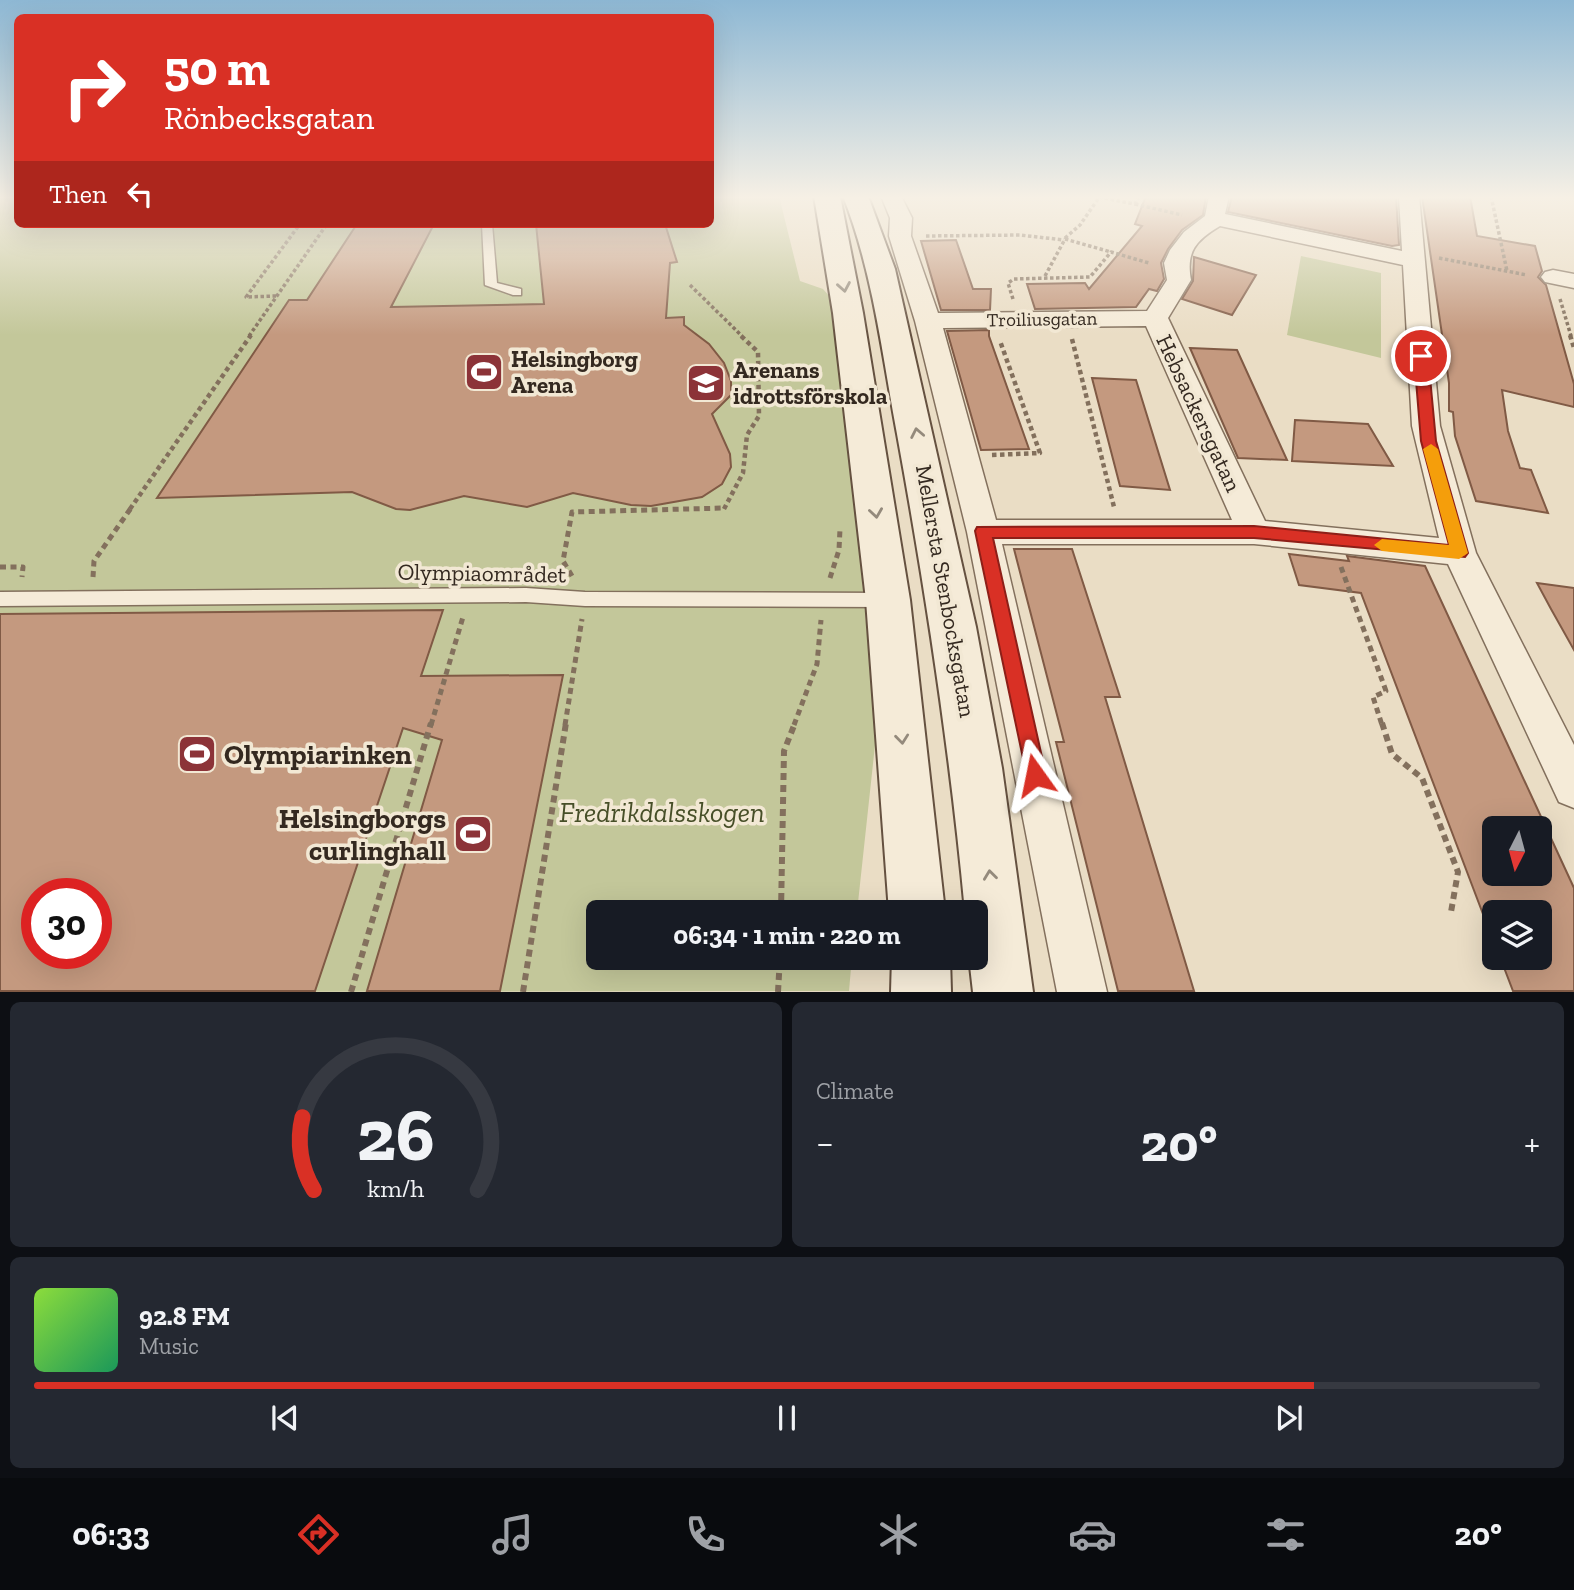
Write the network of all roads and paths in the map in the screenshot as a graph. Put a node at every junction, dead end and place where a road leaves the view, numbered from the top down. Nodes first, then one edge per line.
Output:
1 (286, 242) edge
2 (314, 242) edge
3 (488, 242) edge
4 (835, 242) edge
5 (871, 242) edge
6 (903, 242) edge
7 (1063, 242) edge
8 (1073, 242) edge
9 (1190, 242) edge
10 (1350, 242) edge
11 (1414, 242) edge
12 (1501, 242) edge
13 (1111, 252) junction
14 (1415, 257) junction
15 (1178, 271) junction
16 (1507, 271) junction
17 (1044, 277) junction
18 (1564, 279) edge
19 (690, 285) dead end
20 (517, 292) dead end
21 (277, 296) junction
22 (1155, 317) junction
23 (1067, 319) junction
24 (993, 320) junction
25 (1020, 320) junction
26 (928, 321) junction
27 (1574, 348) edge
28 (964, 456) junction
29 (841, 518) dead end
30 (983, 531) junction
31 (1121, 532) junction
32 (1254, 532) junction
33 (1332, 540) junction
34 (1459, 553) junction
35 (466, 596) junction
36 (84, 598) junction
37 (0, 599) edge
38 (585, 599) junction
39 (823, 599) junction
40 (888, 600) junction
41 (1574, 788) edge
42 (781, 900) edge
43 (916, 900) edge
44 (1451, 912) dead end
45 (779, 970) edge
46 (921, 970) edge
47 (351, 992) edge
48 (523, 992) edge
49 (778, 992) edge
50 (922, 992) edge
51 (1003, 992) edge
52 (1082, 992) edge

1 - 21 path
2 - 21 path
3 - 20 lane
4 -> 40 main road
51 -> 5 main road, Mellersta Stenbocksgatan
6 - 26 street, Mellersta Stenbocksgatan
7 - 17 path
8 - 13 path
9 - 15 street, Hebsackersgatan
10 - 14 street
11 - 14 street
12 - 16 path
13 - 15 path
13 - 17 path
14 - 16 path
14 - 34 street
15 - 22 street, Hebsackersgatan
16 - 18 path
17 - 25 path
18 - 27 path
19 - 38 path
21 - 36 path
22 - 23 street, Troiliusgatan
22 - 32 street, Hebsackersgatan
23 - 25 street, Troiliusgatan
23 - 31 path
24 - 25 street, Troiliusgatan
24 - 26 street, Troiliusgatan
24 - 28 path
26 - 28 street, Mellersta Stenbocksgatan
28 - 30 street, Mellersta Stenbocksgatan
29 - 39 path
30 - 31 street
30 - 52 street, Mellersta Stenbocksgatan
31 - 32 street
32 - 33 street
33 - 34 street
33 - 44 path
34 - 41 street
35 - 36 lane, Olympiaområdet
35 - 38 lane, Olympiaområdet
35 - 47 path
36 - 37 lane, Olympiaområdet
38 - 39 lane, Olympiaområdet
38 - 48 path
39 - 40 lane, Olympiaområdet
39 - 42 path
40 -> 43 main road
45 - 49 path
46 - 50 main road

